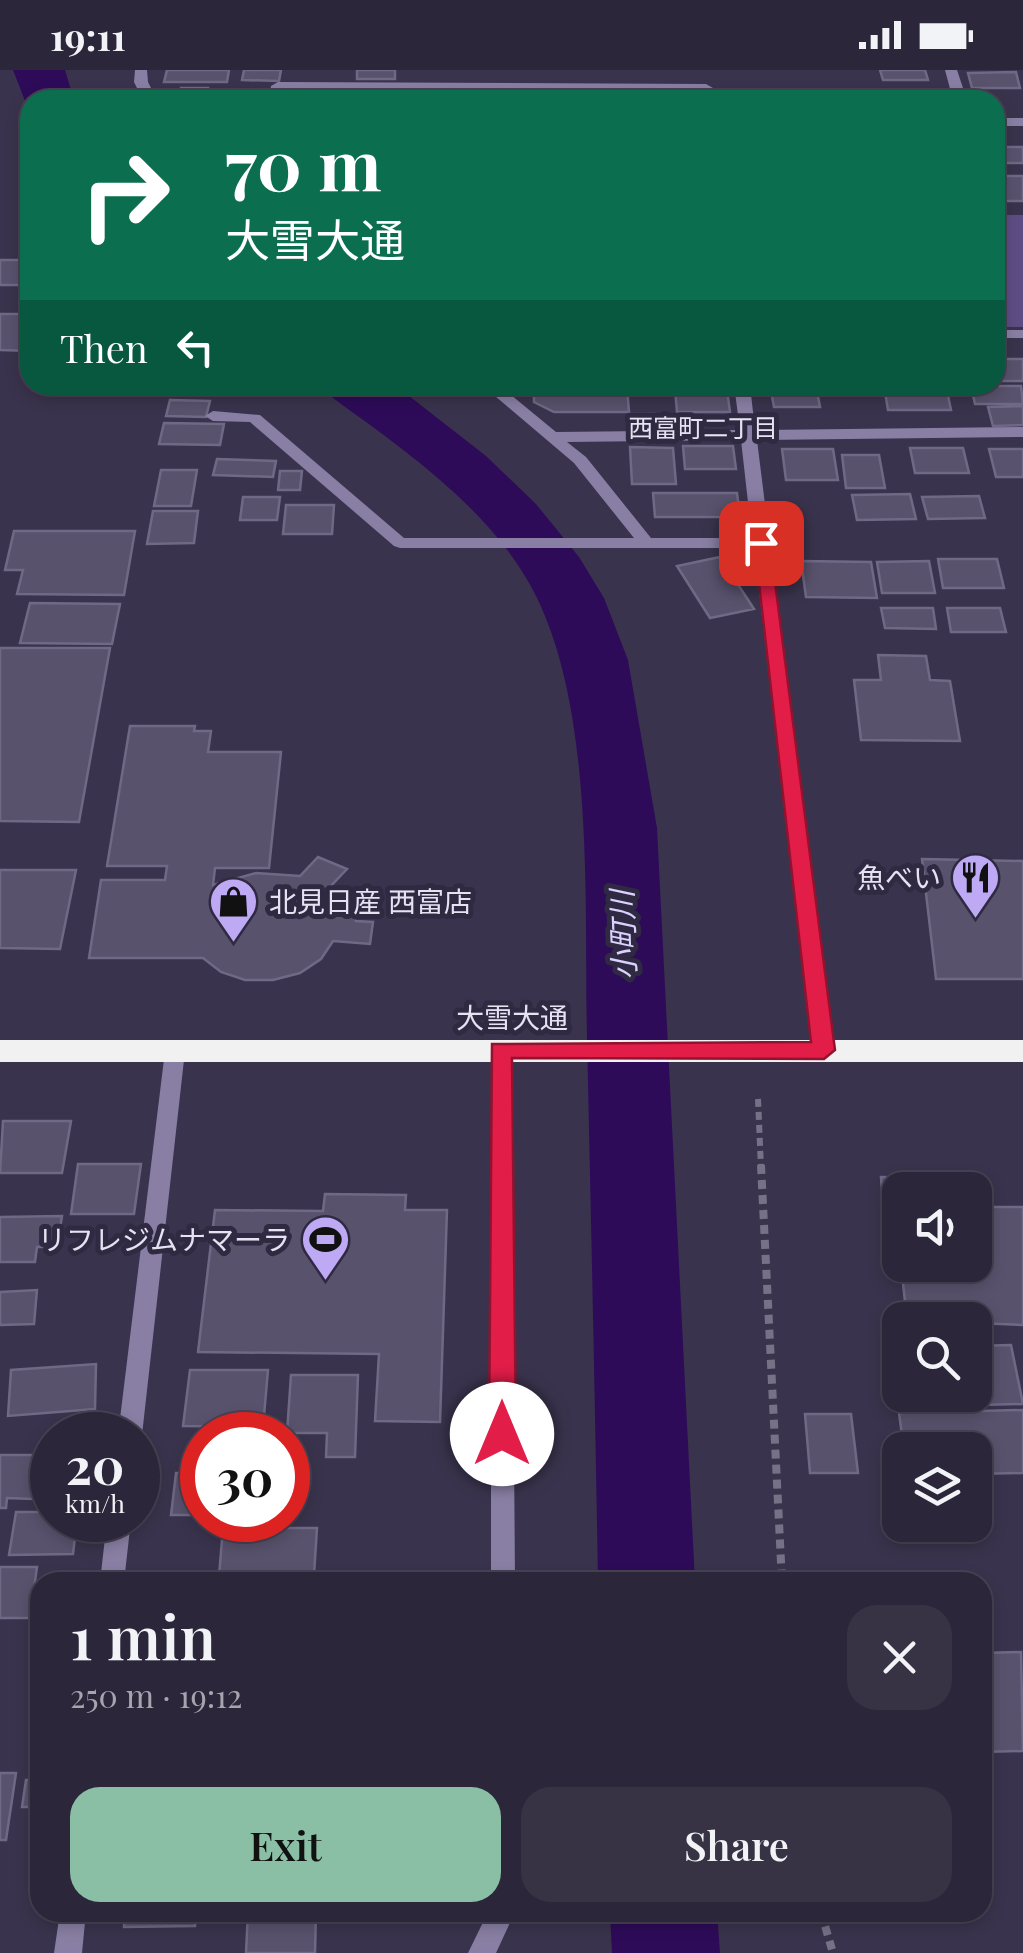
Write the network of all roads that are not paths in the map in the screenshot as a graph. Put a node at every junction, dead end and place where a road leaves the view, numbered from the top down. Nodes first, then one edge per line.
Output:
1 (277, 90) edge
2 (492, 90) edge
3 (502, 395) edge
4 (743, 395) edge
5 (213, 416) dead end
6 (1023, 432) edge
7 (747, 436) junction
8 (554, 437) junction
9 (646, 542) junction
10 (761, 543) junction
11 (0, 1050) edge
12 (176, 1050) junction
13 (500, 1050) junction
14 (824, 1050) junction
15 (1023, 1050) edge
16 (133, 1412) edge
17 (117, 1542) edge
18 (113, 1572) edge
19 (503, 1572) edge
20 (72, 1922) edge
21 (497, 1922) edge
22 (68, 1953) edge
23 (482, 1953) edge

1 - 2 street
3 - 8 street
4 - 7 street
5 - 9 street
6 - 7 street
7 - 8 street
7 - 10 street
8 - 9 street
9 - 10 street
10 - 14 street
11 - 12 highway, 大雪大通
12 - 13 highway, 大雪大通
12 - 16 street
13 - 14 highway, 大雪大通
13 - 19 street
14 - 15 highway, 大雪大通
17 - 18 street
20 - 22 street
21 - 23 street

